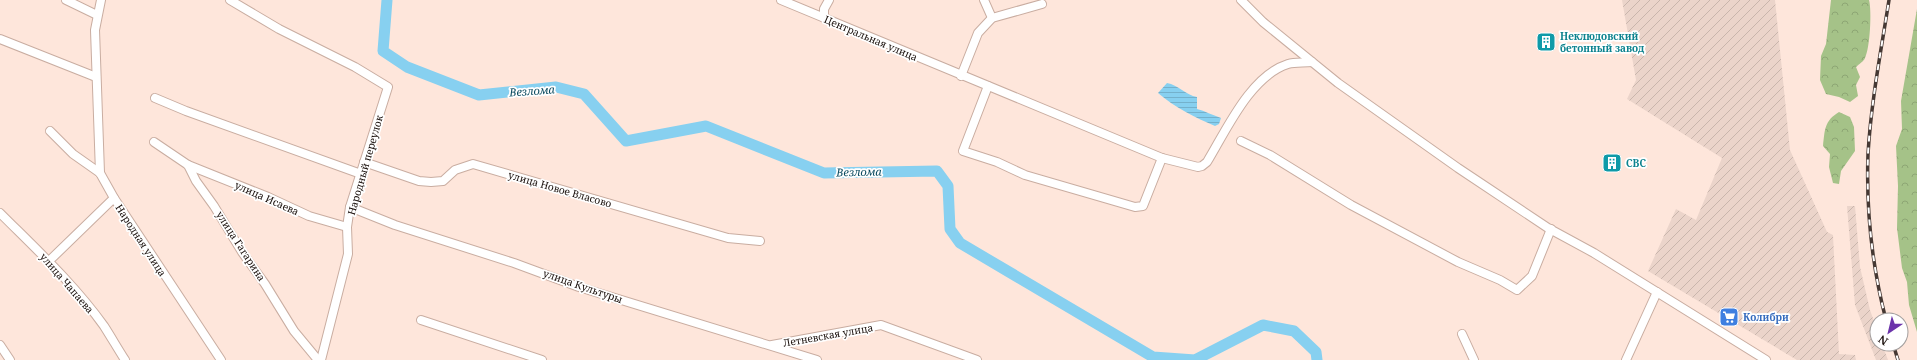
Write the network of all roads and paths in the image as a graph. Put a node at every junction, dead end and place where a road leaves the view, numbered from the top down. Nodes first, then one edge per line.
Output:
1 (66, 0) edge
2 (101, 0) edge
3 (230, 0) edge
4 (781, 0) edge
5 (823, 0) edge
6 (829, 0) edge
7 (984, 0) edge
8 (1241, 0) edge
9 (1042, 4) dead end
10 (824, 9) junction
11 (97, 15) junction
12 (824, 18) junction
13 (992, 18) junction
14 (0, 39) edge
15 (1312, 62) junction
16 (961, 76) junction
17 (96, 77) junction
18 (988, 86) junction
19 (155, 98) dead end
20 (50, 131) dead end
21 (1241, 141) dead end
22 (154, 142) dead end
23 (1162, 158) junction
24 (364, 162) junction
25 (188, 165) junction
26 (100, 173) junction
27 (360, 174) junction
28 (114, 198) junction
29 (350, 208) junction
30 (0, 213) edge
31 (348, 227) junction
32 (1551, 229) junction
33 (760, 241) dead end
34 (49, 261) junction
35 (1657, 292) junction
36 (421, 320) dead end
37 (1462, 334) dead end
38 (0, 345) edge
39 (769, 345) junction
40 (10, 360) edge
41 (124, 360) edge
42 (220, 360) edge
43 (320, 360) edge
44 (542, 360) edge
45 (817, 360) edge
46 (977, 360) edge
47 (1474, 360) edge
48 (1626, 360) edge
49 (1766, 360) edge

1 - 11 street
2 - 11 street
3 - 24 street, Народный переулок
4 - 12 street, Центральная улица
5 - 10 street
6 - 10 street
7 - 13 street
8 - 15 street
9 - 13 street
10 - 12 street
11 - 17 street
12 - 16 street, Центральная улица
13 - 16 street
14 - 17 street
15 - 23 street, Центральная улица
15 - 32 street
16 - 18 street, Центральная улица
17 - 26 street
18 - 23 street, Центральная улица
18 - 23 street
19 - 27 street
20 - 26 street, Народная улица
21 - 32 street
22 - 25 street, улица Гагарина
24 - 27 street, Народный переулок
24 - 33 street, улица Новое Власово
25 - 31 street, улица Исаева
25 - 43 street, улица Гагарина
26 - 28 street, Народная улица
27 - 29 street, Народный переулок
28 - 34 street
28 - 42 street, Народная улица
29 - 31 street, Народный переулок
29 - 39 street, улица Культуры
30 - 34 street, улица Чапаева
31 - 43 street, Народный переулок
32 - 35 street
34 - 41 street, улица Чапаева
35 - 48 street
35 - 49 street
36 - 44 street
37 - 47 street
38 - 40 street
39 - 45 street, улица Культуры
39 - 46 street, Летневская улица

